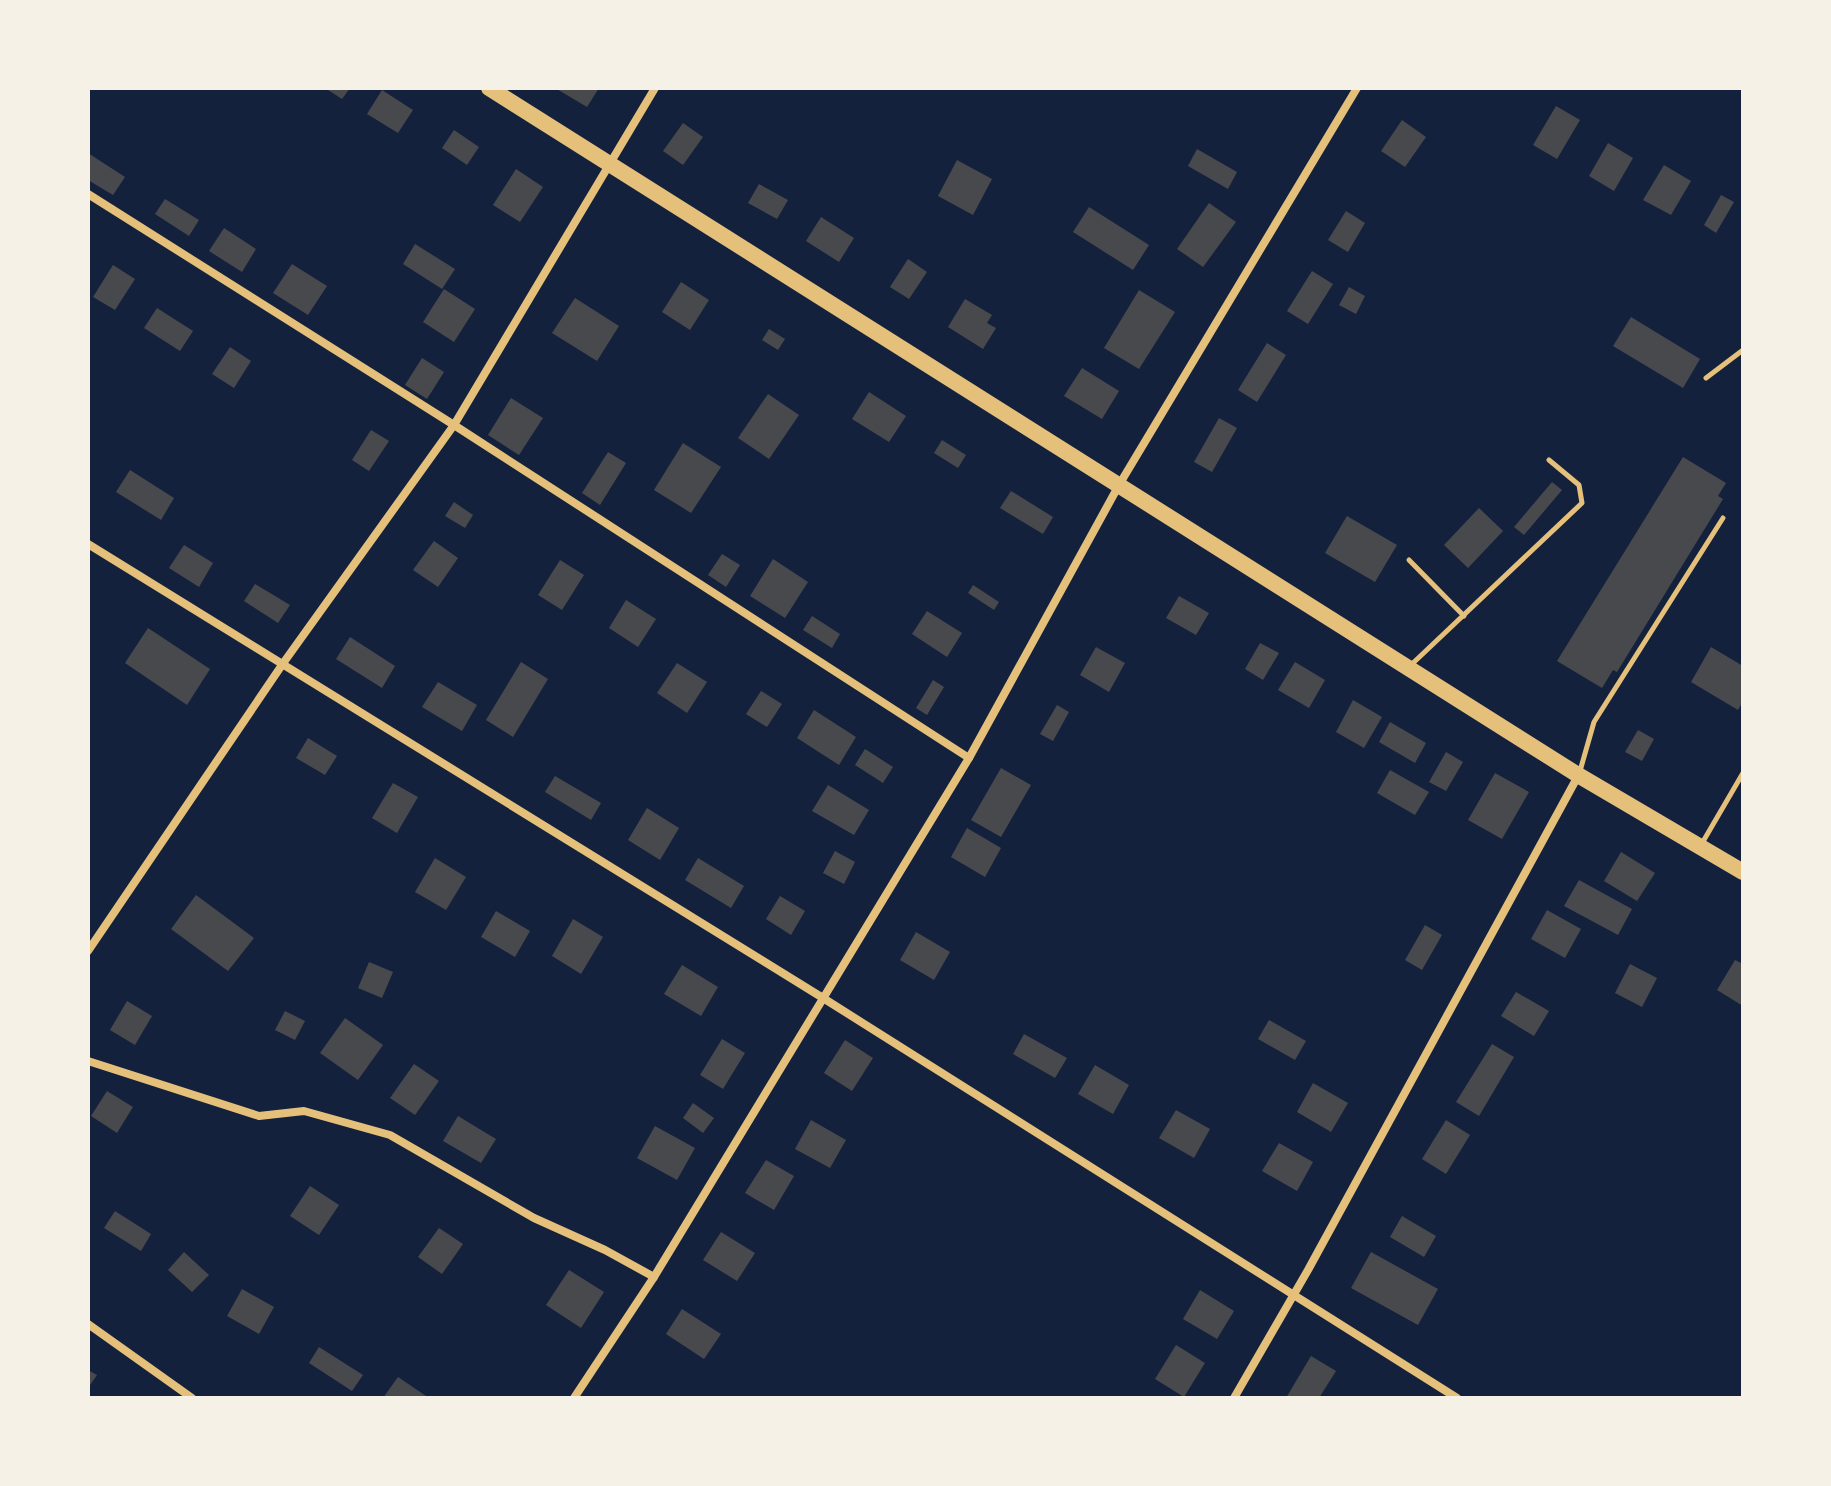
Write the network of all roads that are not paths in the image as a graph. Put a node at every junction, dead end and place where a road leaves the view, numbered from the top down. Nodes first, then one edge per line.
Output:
1 (489, 88) edge
2 (655, 88) edge
3 (1357, 88) edge
4 (609, 164) junction
5 (88, 194) edge
6 (1743, 350) edge
7 (1706, 378) dead end
8 (454, 425) junction
9 (1549, 460) dead end
10 (1119, 485) junction
11 (1723, 518) dead end
12 (88, 544) edge
13 (1409, 560) dead end
14 (1464, 616) junction
15 (281, 665) junction
16 (1408, 668) junction
17 (969, 758) junction
18 (1743, 773) edge
19 (1578, 775) junction
20 (1700, 847) junction
21 (1743, 872) edge
22 (88, 951) edge
23 (823, 998) junction
24 (88, 1061) edge
25 (654, 1277) junction
26 (1294, 1294) junction
27 (88, 1324) edge
28 (192, 1398) edge
29 (574, 1398) edge
30 (1234, 1398) edge
31 (1457, 1398) edge

1 - 4 main road
2 - 4 street
3 - 10 street
4 - 8 street
4 - 10 main road
5 - 8 street
6 - 7 lane
8 - 15 street
8 - 17 street
9 - 14 lane
10 - 16 main road
10 - 17 street
11 - 19 lane
12 - 15 street
13 - 14 lane
14 - 16 lane
15 - 22 street
15 - 23 street
16 - 19 main road
17 - 23 street
18 - 20 lane
19 - 20 main road
19 - 26 street
20 - 21 main road
23 - 25 street
23 - 26 street
24 - 25 street
25 - 29 street
26 - 30 street
26 - 31 street
27 - 28 street

